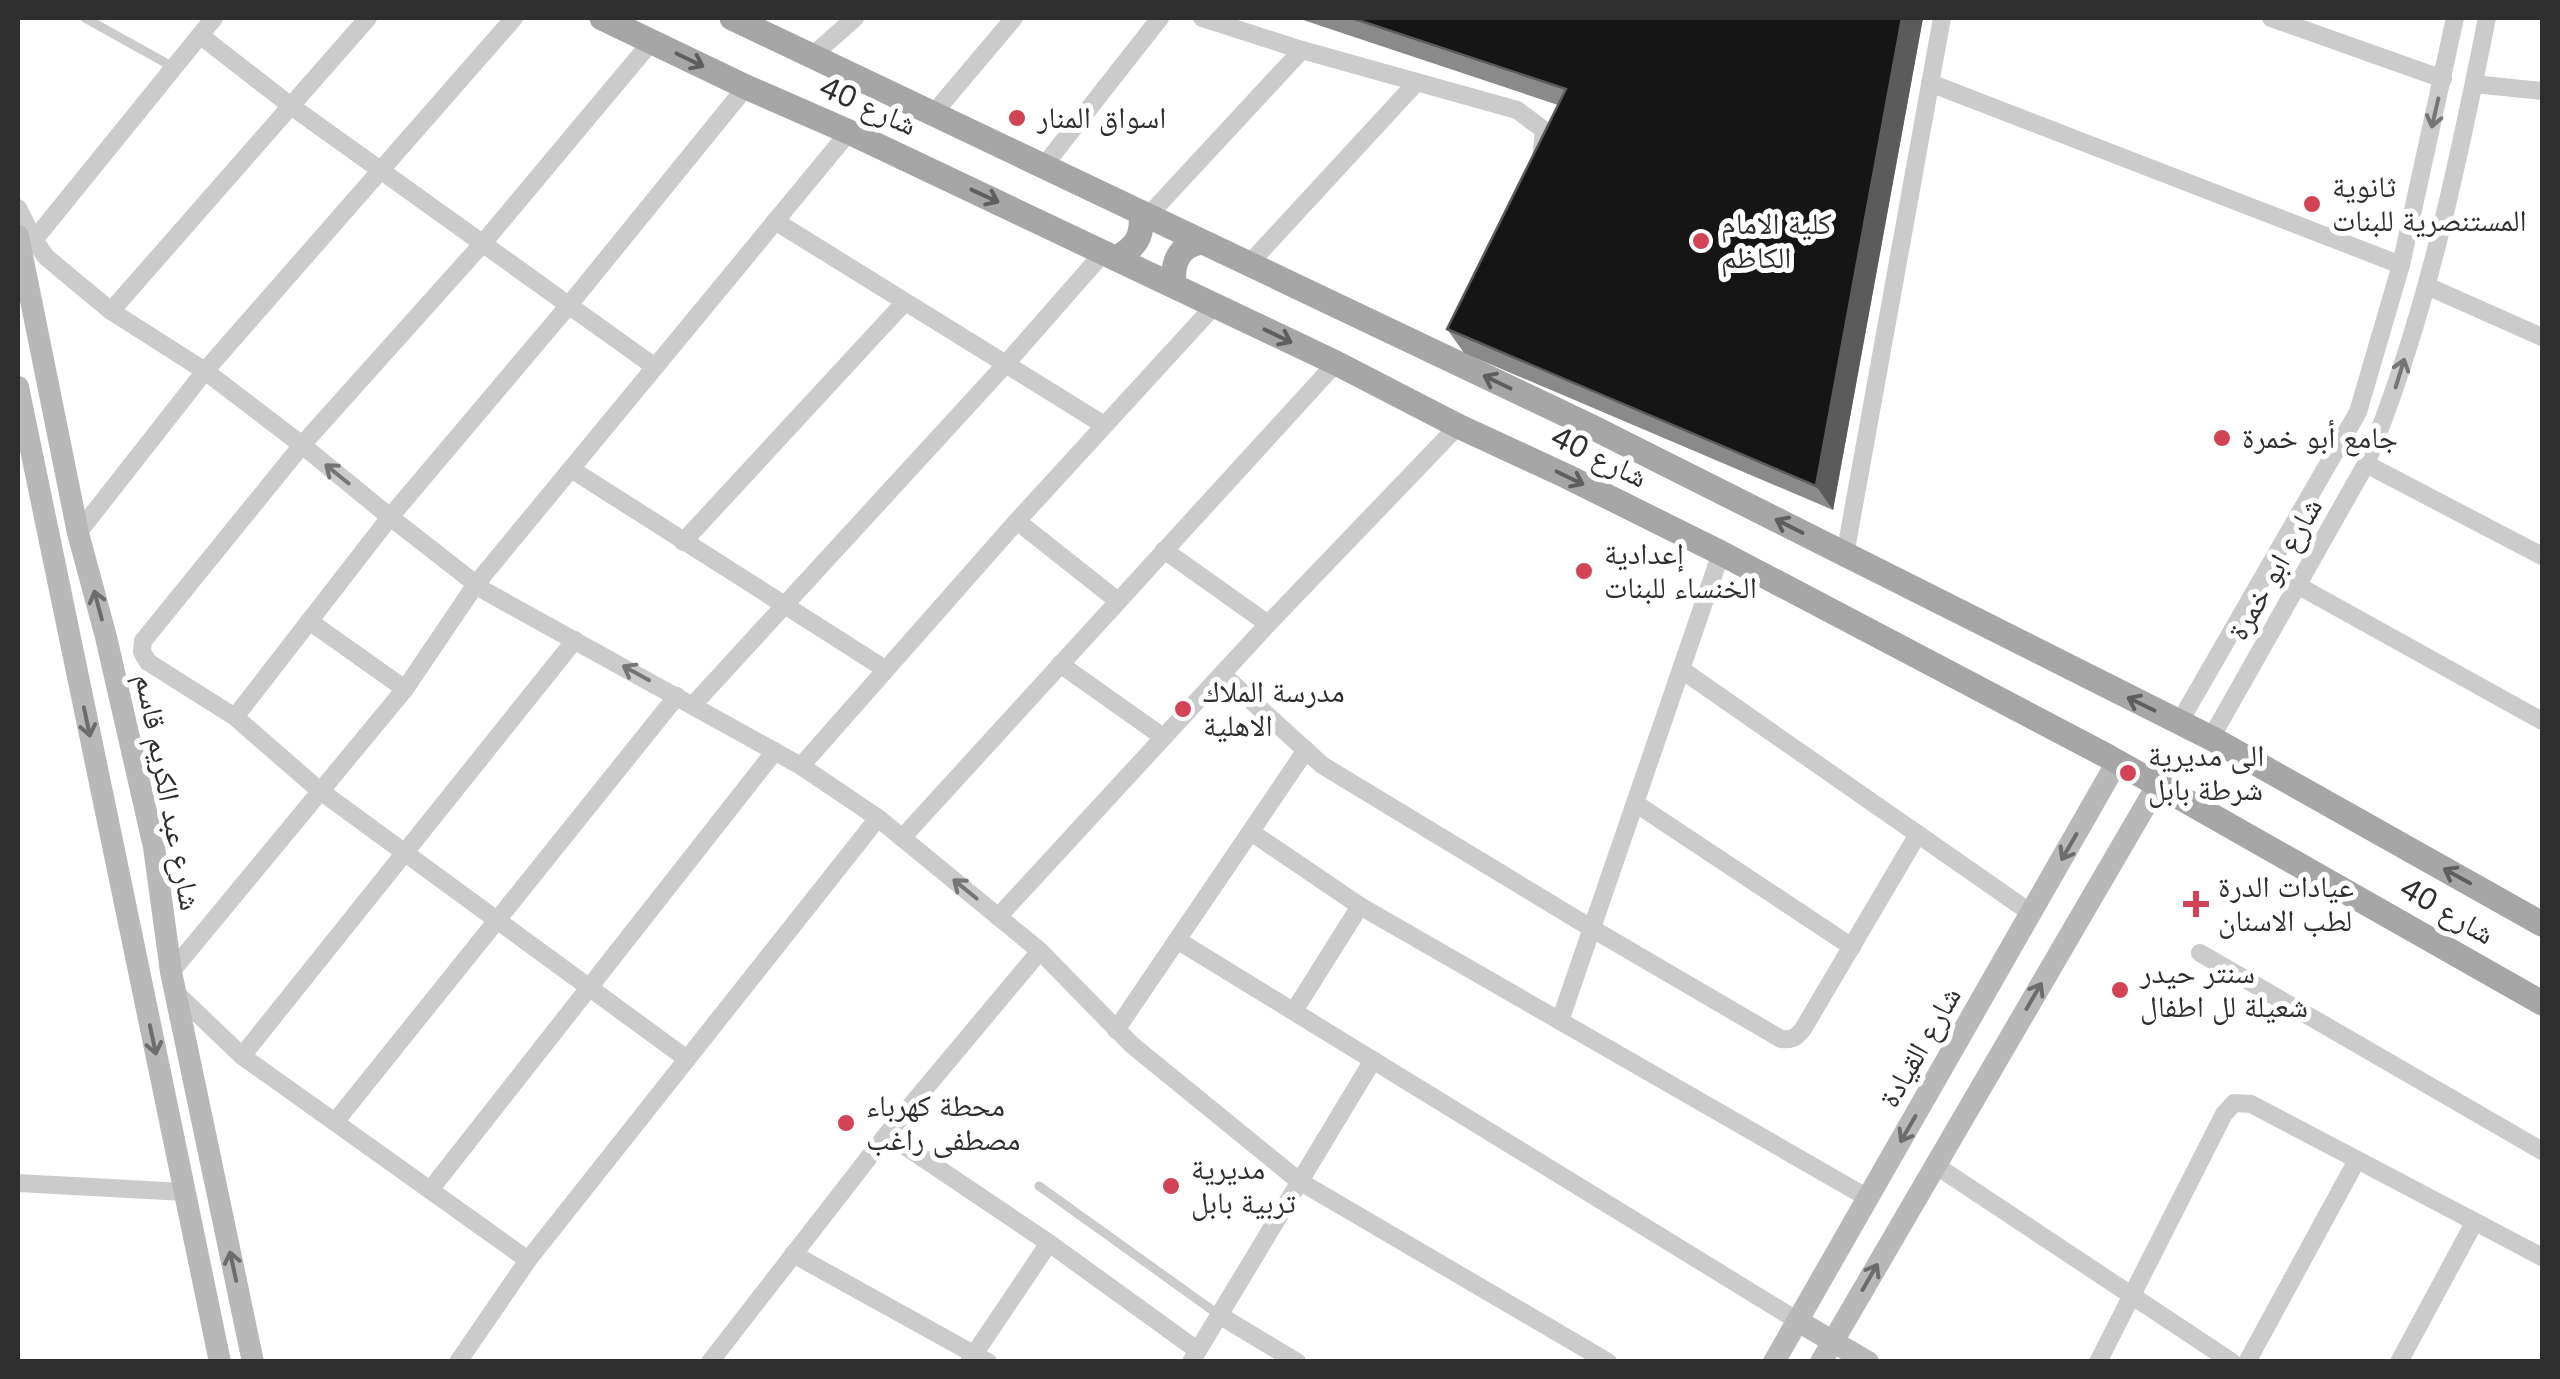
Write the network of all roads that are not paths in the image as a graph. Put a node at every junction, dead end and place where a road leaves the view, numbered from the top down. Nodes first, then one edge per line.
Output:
1 (85, 18) edge
2 (214, 18) edge
3 (368, 18) edge
4 (514, 18) edge
5 (602, 18) edge
6 (732, 18) edge
7 (854, 18) edge
8 (1014, 18) edge
9 (1160, 18) edge
10 (1202, 18) edge
11 (1942, 18) edge
12 (2271, 18) edge
13 (2455, 18) edge
14 (2487, 18) edge
15 (1258, 26) edge
16 (201, 36) junction
17 (652, 41) junction
18 (1302, 50) junction
19 (812, 56) junction
20 (173, 67) junction
21 (2443, 79) junction
22 (1416, 83) junction
23 (1930, 83) junction
24 (2474, 84) junction
25 (746, 87) junction
26 (2542, 91) edge
27 (290, 106) junction
28 (932, 114) junction
29 (850, 132) junction
30 (1043, 167) junction
31 (381, 171) junction
32 (1532, 181) edge
33 (18, 208) edge
34 (1144, 215) junction
35 (775, 222) junction
36 (26, 238) edge
37 (1201, 242) junction
38 (484, 243) junction
39 (1110, 255) junction
40 (1248, 265) junction
41 (2401, 265) junction
42 (60, 268) junction
43 (1174, 286) junction
44 (28, 291) junction
45 (2424, 295) junction
46 (2391, 296) junction
47 (904, 303) junction
48 (568, 306) junction
49 (1215, 306) junction
50 (111, 310) junction
51 (2542, 337) edge
52 (1336, 363) junction
53 (1005, 365) junction
54 (655, 367) junction
55 (205, 371) junction
56 (18, 387) edge
57 (1104, 425) junction
58 (1458, 426) junction
59 (302, 445) junction
60 (2366, 464) junction
61 (571, 469) junction
62 (390, 518) junction
63 (1017, 520) junction
64 (78, 533) junction
65 (683, 542) junction
66 (1164, 550) junction
67 (1721, 553) junction
68 (1845, 555) junction
69 (2542, 556) edge
70 (476, 584) junction
71 (2297, 585) junction
72 (1118, 601) junction
73 (784, 606) junction
74 (309, 621) junction
75 (1268, 624) junction
76 (574, 640) junction
77 (142, 652) junction
78 (110, 654) junction
79 (1060, 664) junction
80 (885, 669) junction
81 (1682, 670) junction
82 (1222, 674) junction
83 (405, 690) junction
84 (685, 701) junction
85 (235, 716) junction
86 (2542, 721) edge
87 (2179, 722) junction
88 (1163, 737) junction
89 (2211, 738) junction
90 (1306, 750) junction
91 (774, 751) junction
92 (2118, 762) junction
93 (801, 766) junction
94 (2158, 784) junction
95 (320, 790) junction
96 (1635, 802) junction
97 (878, 818) junction
98 (1250, 832) junction
99 (1918, 834) junction
100 (902, 838) junction
101 (405, 852) junction
102 (1360, 906) junction
103 (2031, 913) junction
104 (998, 917) junction
105 (498, 920) junction
106 (2542, 924) edge
107 (1591, 928) junction
108 (1177, 940) junction
109 (1852, 946) junction
110 (1040, 952) junction
111 (2200, 954) dead end
112 (173, 982) junction
113 (589, 987) junction
114 (2542, 1003) edge
115 (1294, 1011) junction
116 (1560, 1021) junction
117 (1116, 1030) junction
118 (242, 1056) junction
119 (687, 1060) junction
120 (1373, 1060) junction
121 (336, 1122) junction
122 (887, 1134) junction
123 (2542, 1151) edge
124 (2357, 1160) junction
125 (1935, 1166) junction
126 (1298, 1181) junction
127 (18, 1183) edge
128 (1039, 1186) dead end
129 (430, 1190) junction
130 (184, 1192) junction
131 (1868, 1198) junction
132 (2474, 1223) junction
133 (1049, 1244) junction
134 (792, 1254) junction
135 (2542, 1257) edge
136 (528, 1260) junction
137 (2132, 1296) junction
138 (1219, 1314) junction
139 (1798, 1321) junction
140 (1827, 1351) edge
141 (1194, 1356) edge
142 (978, 1359) edge
143 (220, 1362) edge
144 (253, 1362) edge
145 (458, 1362) edge
146 (710, 1362) edge
147 (1297, 1362) edge
148 (1608, 1362) edge
149 (1774, 1362) edge
150 (1868, 1362) edge
151 (2098, 1362) edge
152 (2232, 1362) edge
153 (2247, 1362) edge
154 (2399, 1362) edge

1 - 20 lane
2 - 16 street
3 - 27 street
4 - 31 street
5 - 17 main road, شارع 40
6 - 19 main road, شارع 40
7 - 19 street
8 - 28 street
9 - 30 street
10 - 15 street
11 - 23 street
12 - 21 street
13 - 21 street, شارع ابو خمرة
14 - 24 street, شارع ابو خمرة
15 - 18 street
16 - 20 street
16 - 27 street
17 -> 25 main road, شارع 40
17 - 38 street
18 - 22 street
18 - 34 street
19 - 28 main road, شارع 40
20 - 36 street
21 -> 41 street, شارع ابو خمرة
22 - 32 street
22 - 40 street
23 - 41 street
23 - 68 street
24 - 26 street
24 - 45 street, شارع ابو خمرة
25 - 29 main road, شارع 40
25 - 48 street
27 - 31 street
27 - 50 street
28 - 30 main road, شارع 40
29 - 35 street
29 -> 39 main road, شارع 40
30 - 34 main road, شارع 40
31 - 38 street
31 - 55 street
33 - 36 street
34 - 37 main road, شارع 40
34 - 39 main road
35 - 47 street
35 - 54 street
36 - 42 street
36 - 44 main road, شارع عبد الكريم قاسم
37 - 40 main road, شارع 40
37 - 43 main road
38 - 48 street
38 - 59 street
39 - 43 main road, شارع 40
39 - 53 street
68 -> 40 main road, شارع 40
41 - 46 street, شارع ابو خمرة
42 - 44 street
42 - 50 street
43 - 49 main road, شارع 40
44 - 64 main road, شارع عبد الكريم قاسم
45 - 46 street
45 - 51 street
60 -> 45 street, شارع ابو خمرة
46 - 87 street, شارع ابو خمرة
47 - 53 street
47 - 65 street
48 - 54 street
48 - 62 street
49 -> 52 main road, شارع 40
49 - 57 street
50 - 55 street
52 - 58 main road, شارع 40
52 - 66 street
53 - 57 street
53 - 73 street
54 - 61 street
55 - 59 street
55 - 64 street
56 -> 130 main road
57 - 63 street
58 -> 67 main road, شارع 40
58 - 75 street
62 -> 59 street
59 - 77 street
60 - 69 street
60 - 71 street, شارع ابو خمرة
61 - 65 street
61 - 70 street
62 - 70 street
62 - 74 street
63 - 72 street
63 - 80 street
78 -> 64 main road, شارع عبد الكريم قاسم
65 - 73 street
66 - 72 street
66 - 75 street
67 - 81 street
67 - 92 main road, شارع 40
87 -> 68 main road, شارع 40
70 - 76 street
70 - 83 street
71 - 86 street
71 - 89 street, شارع ابو خمرة
72 - 79 street
73 - 80 street
73 - 84 street
74 - 83 street
74 - 85 street
75 - 82 street
84 -> 76 street
76 - 101 street
77 - 78 street
77 - 85 street
78 - 112 main road, شارع عبد الكريم قاسم
79 - 88 street
79 - 100 street
80 - 93 street
81 - 96 street
81 - 99 street
82 - 88 street
82 - 90 street
83 - 95 street
84 - 91 street
84 - 105 street
85 - 95 street
87 - 89 main road, شارع 40
88 - 104 street
106 -> 89 main road, شارع 40
90 - 98 street
90 - 107 street
91 - 93 street
91 - 113 street
92 - 94 main road, شارع 40
92 -> 103 main road, شارع القيادة
93 - 97 street
94 - 114 main road, شارع 40
125 -> 94 main road
95 - 101 street
95 - 112 street
96 - 107 street
96 - 109 street
97 - 100 street
97 - 119 street
98 - 102 street
98 - 108 street
99 - 103 street
99 - 109 street
104 -> 100 street
101 - 105 street
101 - 118 street
102 - 115 street
102 - 116 street
103 -> 131 main road, شارع القيادة
104 - 110 street
105 - 113 street
105 - 121 street
107 - 109 street
107 - 116 street
108 - 115 street
108 - 117 street
110 - 117 street
110 - 122 street
111 - 123 street
112 - 118 street
144 -> 112 main road, شارع عبد الكريم قاسم
113 - 119 street
113 - 129 street
115 - 120 street
116 - 131 street
117 - 126 street
118 - 121 street
119 - 136 street
120 - 126 street
120 - 139 street
121 - 129 street
122 - 133 street
122 - 134 street
124 - 132 street
124 - 137 street
124 - 153 street
125 - 137 street
140 -> 125 main road
126 - 138 street
126 - 148 street
127 - 130 street
128 - 138 lane
129 - 136 street
130 - 143 main road
131 - 139 main road, شارع القيادة
132 - 135 street
132 - 154 street
133 - 141 street
133 - 142 street
134 - 142 street
134 - 146 street
136 - 145 street
137 - 151 street
137 - 152 street
138 - 141 street
138 - 147 street
139 - 140 main road
139 - 149 main road, شارع القيادة
140 - 150 main road

